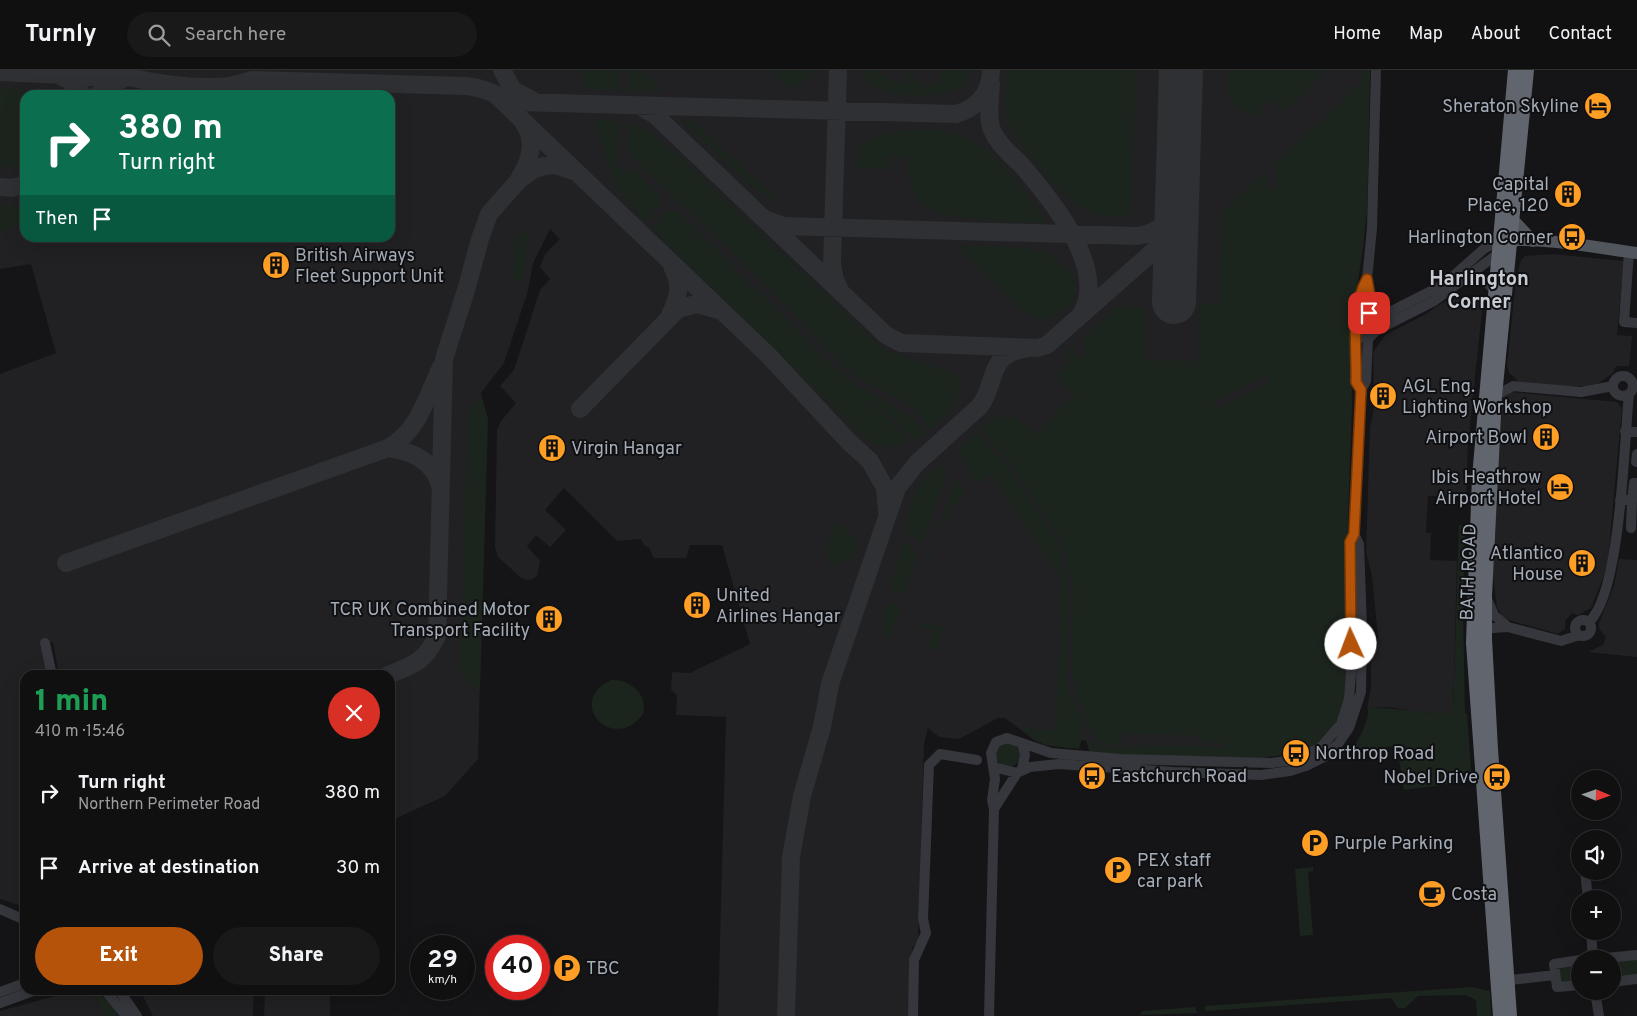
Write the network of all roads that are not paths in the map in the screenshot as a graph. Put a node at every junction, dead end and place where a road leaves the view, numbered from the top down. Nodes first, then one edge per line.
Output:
1 (1376, 70) edge
2 (1515, 70) edge
3 (1527, 70) edge
4 (1512, 219) junction
5 (1533, 241) junction
6 (1505, 246) junction
7 (1576, 246) junction
8 (1633, 253) edge
9 (1367, 279) junction
10 (1465, 279) junction
11 (1495, 291) junction
12 (1370, 296) junction
13 (1392, 312) junction
14 (1356, 315) junction
15 (1368, 323) junction
16 (1637, 323) edge
17 (1389, 325) junction
18 (1362, 341) junction
19 (1498, 368) junction
20 (1513, 386) junction
21 (1613, 386) junction
22 (1629, 394) junction
23 (1495, 396) junction
24 (1625, 431) junction
25 (1637, 432) edge
26 (1637, 483) edge
27 (1620, 500) junction
28 (1632, 500) junction
29 (1631, 528) dead end
30 (1354, 534) junction
31 (1485, 596) junction
32 (1508, 627) junction
33 (1484, 629) junction
34 (45, 643) dead end
35 (51, 670) edge
36 (1022, 743) junction
37 (977, 760) dead end
38 (993, 767) junction
39 (1019, 771) junction
40 (994, 809) junction
41 (0, 909) edge
42 (20, 918) edge
43 (1637, 955) edge
44 (1621, 956) edge
45 (1571, 961) edge
46 (1555, 975) junction
47 (1637, 979) edge
48 (1502, 981) junction
49 (1621, 981) edge
50 (20, 984) edge
51 (1571, 986) edge
52 (0, 992) edge
53 (23, 995) edge
54 (109, 995) edge
55 (122, 995) edge
56 (1596, 1000) edge
57 (0, 1004) edge
58 (126, 1016) edge
59 (137, 1016) edge
60 (912, 1016) edge
61 (989, 1016) edge
62 (1500, 1016) edge
63 (1510, 1016) edge
64 (1599, 1016) edge

1 - 9 street
2 - 6 highway, BATH ROAD
3 - 4 highway, BATH ROAD
4 - 5 main road
4 - 6 highway, BATH ROAD
5 - 6 main road
5 - 7 main road
6 - 7 main road
6 - 10 street
6 - 11 highway, BATH ROAD
6 - 13 street
6 - 19 highway, BATH ROAD
7 - 8 main road
8 - 16 street
9 - 12 street
9 - 14 street
10 - 11 street
10 - 17 street
11 - 33 highway, BATH ROAD
12 - 13 street
12 - 15 street
13 - 15 street
14 - 15 street
14 - 18 street
15 - 17 street
15 - 18 street
17 - 18 street
18 - 30 street
19 - 20 street
19 - 23 highway, BATH ROAD
20 - 21 street
20 - 23 street
21 - 22 street
21 - 22 street
22 - 24 street
23 - 31 highway, BATH ROAD
24 - 25 street
24 - 27 street
26 - 28 street
27 - 28 street
27 - 32 street
28 - 29 street
30 - 36 street
30 - 39 street
31 - 32 street
31 - 33 highway, BATH ROAD
32 - 33 street
33 - 48 highway, BATH ROAD
34 - 35 street
36 - 38 street
36 - 39 street
37 - 60 street
38 - 39 street
38 - 40 street
39 - 40 street
40 - 61 street
41 - 42 street
43 - 44 street
45 - 46 street
46 - 48 street
46 - 51 street
47 - 49 street
48 - 62 highway, BATH ROAD
48 - 63 highway, BATH ROAD
50 - 52 street
53 - 57 street
54 - 58 street
55 - 59 street
56 - 64 street

